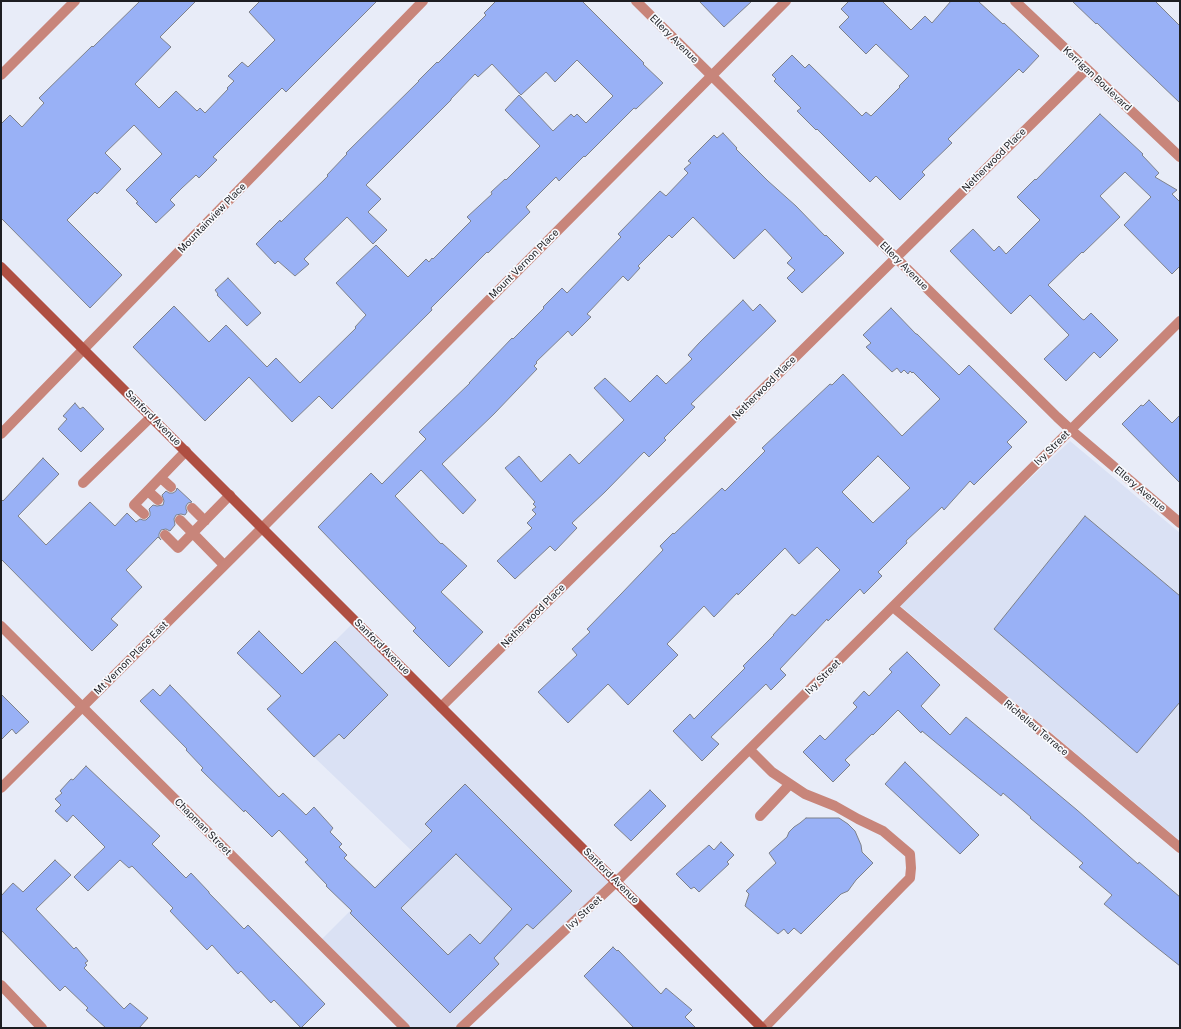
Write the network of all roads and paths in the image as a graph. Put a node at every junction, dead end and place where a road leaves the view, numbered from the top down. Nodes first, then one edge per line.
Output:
1 (75, 1) edge
2 (423, 1) edge
3 (636, 1) edge
4 (786, 1) edge
5 (1015, 1) edge
6 (1087, 69) junction
7 (1, 75) edge
8 (711, 76) junction
9 (1180, 158) edge
10 (896, 258) junction
11 (1, 267) edge
12 (1180, 321) edge
13 (84, 350) junction
14 (151, 417) junction
15 (1071, 430) junction
16 (1, 434) edge
17 (186, 451) junction
18 (161, 478) junction
19 (83, 483) dead end
20 (171, 487) dead end
21 (148, 491) junction
22 (230, 495) junction
23 (158, 500) dead end
24 (192, 508) dead end
25 (144, 514) dead end
26 (180, 520) dead end
27 (205, 521) junction
28 (1180, 523) edge
29 (262, 528) junction
30 (192, 533) junction
31 (165, 535) dead end
32 (224, 565) junction
33 (893, 607) junction
34 (1, 626) edge
35 (82, 707) junction
36 (441, 707) junction
37 (750, 750) junction
38 (790, 784) junction
39 (1, 788) edge
40 (760, 816) dead end
41 (1180, 848) edge
42 (616, 882) junction
43 (1, 985) edge
44 (42, 1028) edge
45 (405, 1028) edge
46 (461, 1028) edge
47 (763, 1028) edge

1 - 7 street
2 - 13 street, Mountainview Place
3 - 8 street, Ellery Avenue
4 - 8 street, Mount Vernon Place
5 - 6 street, Kerrigan Boulevard
6 - 9 street, Kerrigan Boulevard
6 - 10 street, Netherwood Place
8 - 10 street, Ellery Avenue
8 - 29 street, Mount Vernon Place
10 - 15 street, Ellery Avenue
10 - 36 street, Netherwood Place
11 - 13 main road, Sanford Avenue
12 - 15 street, Ivy Street
13 - 14 main road, Sanford Avenue
13 - 16 street, Mountainview Place
14 - 17 main road, Sanford Avenue
14 - 19 street
15 - 28 street, Ellery Avenue
15 - 33 street, Ivy Street
17 - 18 street
17 - 22 main road, Sanford Avenue
18 - 20 street
18 - 21 street
21 - 23 street
21 - 25 street
22 - 27 street
22 - 29 main road, Sanford Avenue
24 - 27 street
26 - 30 street
27 - 30 street
29 - 32 street, Mt Vernon Place East
29 - 36 main road, Sanford Avenue
30 - 31 street
30 - 32 street
32 - 35 street, Mt Vernon Place East
33 - 37 street, Ivy Street
33 - 41 street, Richelieu Terrace
34 - 35 street, Chapman Street
35 - 39 street, Mt Vernon Place East
35 - 45 street, Chapman Street
36 - 42 main road, Sanford Avenue
37 - 38 street
37 - 42 street, Ivy Street
38 - 40 street
38 - 47 street
42 - 46 street, Ivy Street
42 - 47 main road, Sanford Avenue
43 - 44 street

